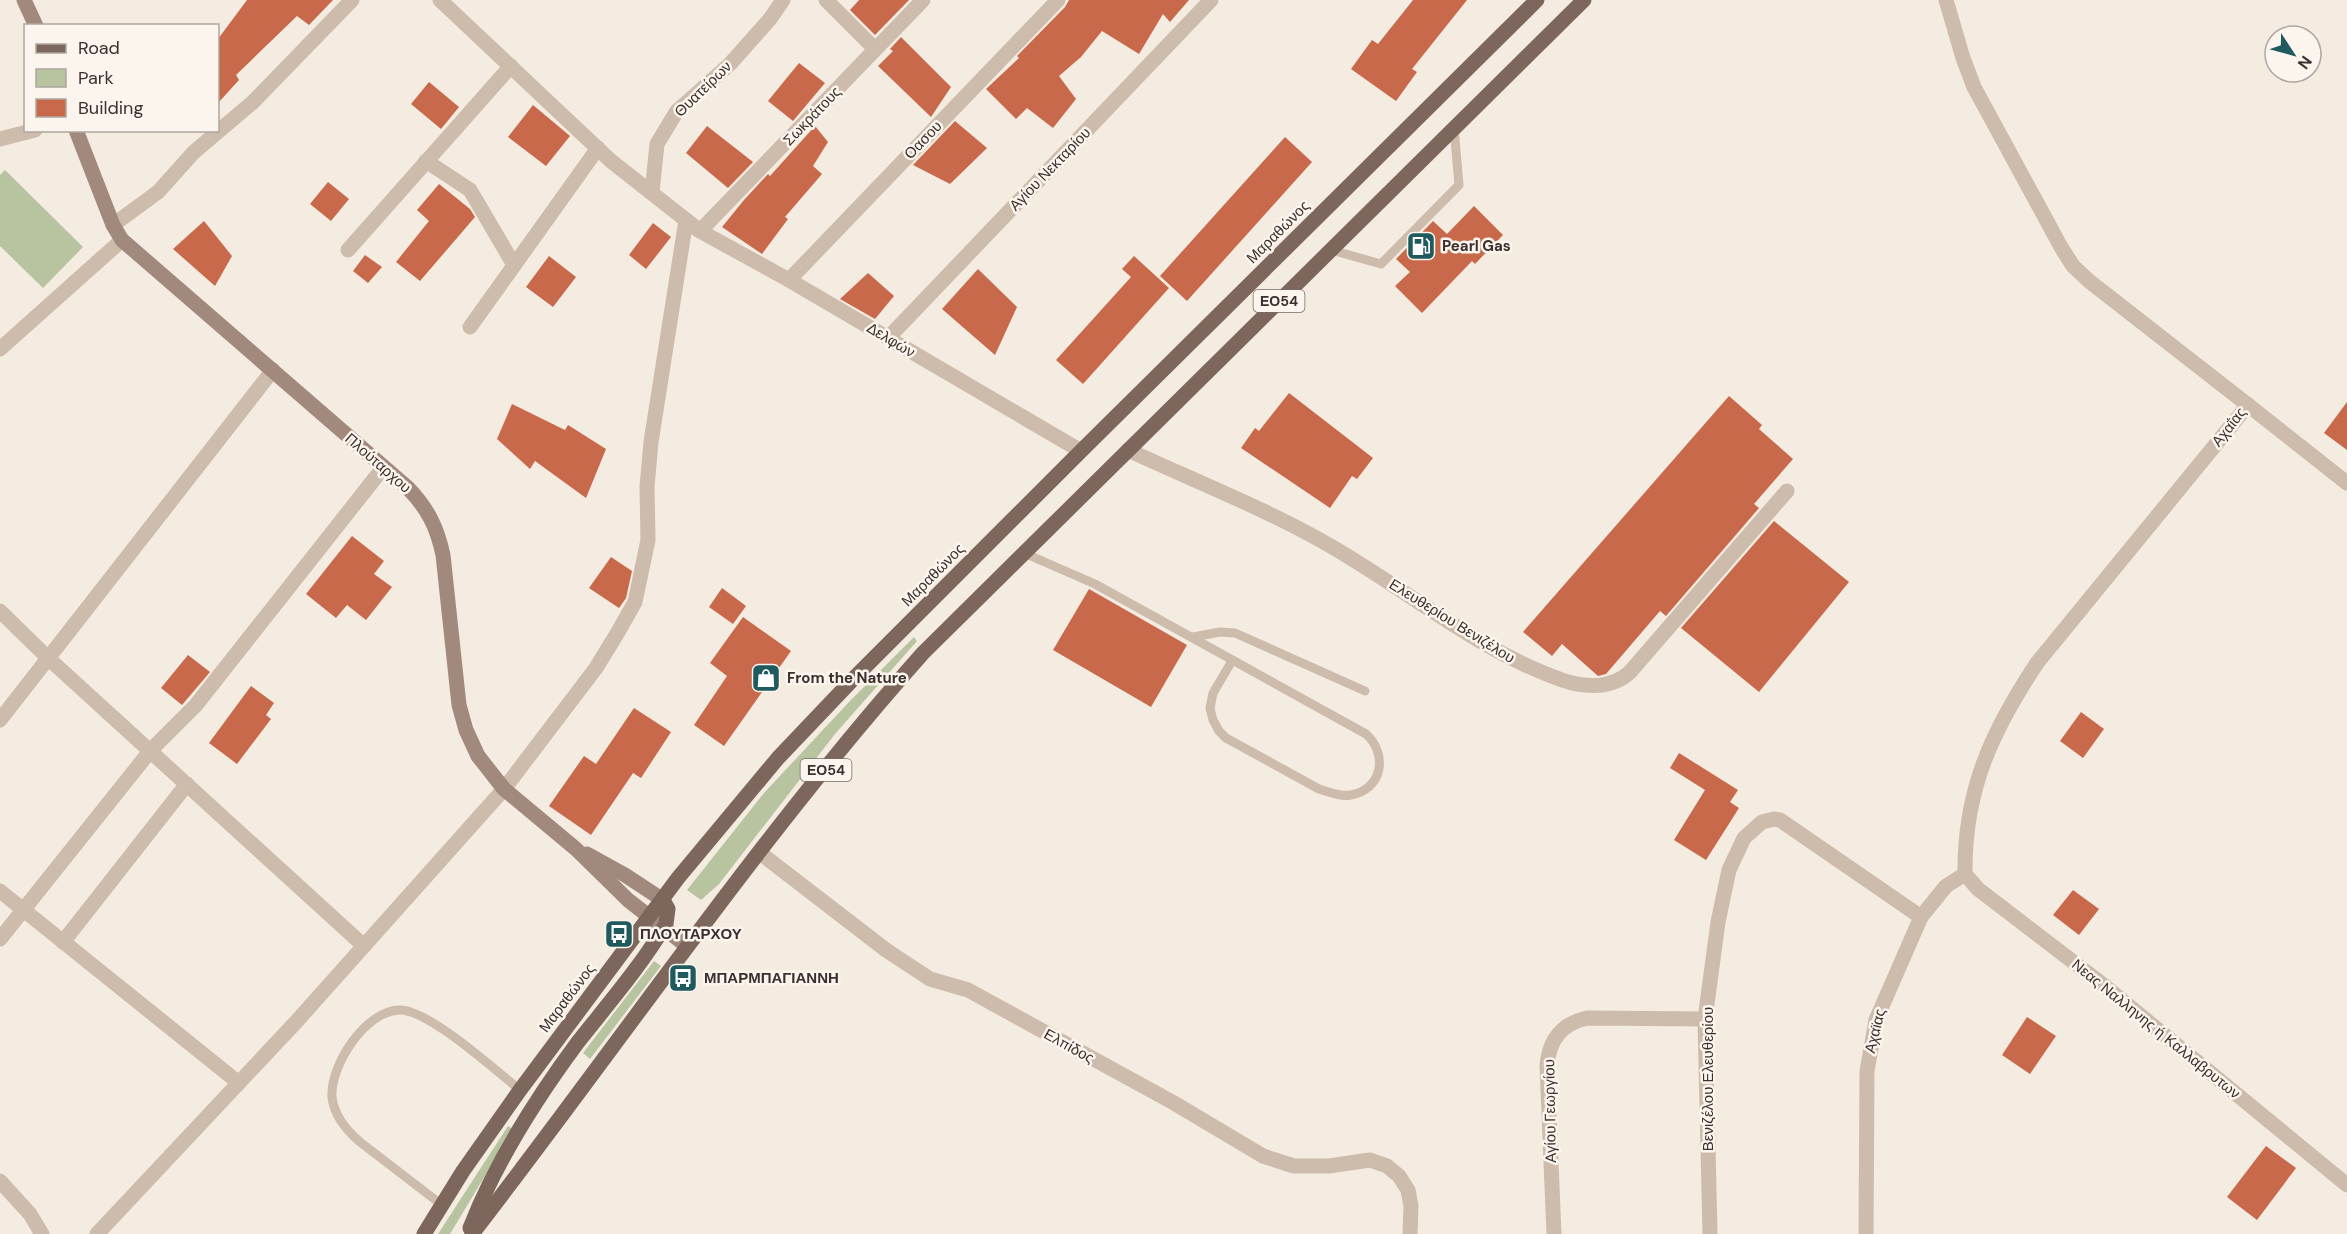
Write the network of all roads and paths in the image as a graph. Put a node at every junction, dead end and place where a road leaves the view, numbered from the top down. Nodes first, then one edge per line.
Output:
1 (24, 0) edge
2 (352, 0) edge
3 (440, 0) edge
4 (783, 0) edge
5 (826, 0) edge
6 (923, 0) edge
7 (1058, 0) edge
8 (1211, 0) edge
9 (1537, 0) edge
10 (1584, 0) edge
11 (1946, 0) edge
12 (35, 24) edge
13 (875, 50) junction
14 (511, 66) junction
15 (1454, 128) junction
16 (219, 131) edge
17 (27, 132) edge
18 (77, 132) edge
19 (218, 132) edge
20 (0, 139) edge
21 (598, 148) junction
22 (426, 161) junction
23 (652, 192) junction
24 (686, 220) junction
25 (113, 225) junction
26 (700, 231) junction
27 (122, 240) junction
28 (348, 250) dead end
29 (1331, 250) junction
30 (514, 265) junction
31 (789, 280) junction
32 (470, 327) dead end
33 (888, 338) junction
34 (0, 349) edge
35 (273, 370) junction
36 (2248, 405) junction
37 (1128, 450) junction
38 (1081, 451) junction
39 (383, 468) junction
40 (2347, 483) edge
41 (1787, 491) dead end
42 (1024, 553) junction
43 (0, 611) edge
44 (1193, 637) junction
45 (48, 658) junction
46 (1232, 661) junction
47 (1365, 691) dead end
48 (0, 720) edge
49 (151, 750) junction
50 (187, 784) junction
51 (504, 789) junction
52 (576, 849) junction
53 (760, 853) junction
54 (1965, 874) junction
55 (0, 891) edge
56 (663, 900) junction
57 (23, 910) junction
58 (1921, 917) junction
59 (650, 918) junction
60 (664, 928) junction
61 (0, 939) edge
62 (63, 942) junction
63 (364, 946) junction
64 (687, 946) junction
65 (1705, 1019) junction
66 (239, 1083) junction
67 (520, 1090) junction
68 (0, 1181) edge
69 (2347, 1185) edge
70 (442, 1205) junction
71 (42, 1234) edge
72 (97, 1234) edge
73 (424, 1234) edge
74 (470, 1234) edge
75 (1410, 1234) edge
76 (1554, 1234) edge
77 (1710, 1234) edge
78 (1866, 1234) edge

1 - 12 street
2 - 16 street
3 - 14 street, Δελφών
4 - 23 street, Θυατείρων
5 - 13 street
6 - 13 street, Σωκράτους
7 - 31 street, Οασου
8 - 33 street, Αγίου Νεκταρίου
9 - 38 main road, Μαραθώνος / ΕΟ54
10 - 15 main road, ΕΟ54
11 - 36 street, Αχαΐας
13 - 26 street, Σωκράτους
14 - 21 street, Δελφών
14 - 22 street
15 - 29 main road, ΕΟ54
15 - 29 lane
17 - 20 street
18 - 25 street, Πλούταρχου
19 - 25 street
21 - 23 street, Δελφών
21 - 30 street
22 - 28 street
22 - 30 street
23 - 24 street, Δελφών
24 - 26 street, Δελφών
24 - 51 street
25 - 27 street, Πλούταρχου
26 - 31 street, Δελφών
27 - 34 street
27 - 35 street, Πλούταρχου
29 - 37 main road, ΕΟ54
30 - 32 street
31 - 33 street, Δελφών
33 - 38 street, Δελφών
35 - 39 street, Πλούταρχου
35 - 45 street
36 - 40 street
36 - 54 street, Αχαΐας
37 - 41 street, Ελευθερίου Βενιζέλου
37 - 42 main road, ΕΟ54
38 - 56 main road, Μαραθώνος / ΕΟ54
39 - 49 street
39 - 51 street, Πλούταρχου
42 - 44 lane
42 - 53 main road, ΕΟ54
43 - 45 street
44 - 46 lane
44 - 47 lane
45 - 48 street
45 - 49 street
46 - 46 lane
49 - 50 street
49 - 57 street
50 - 62 street
50 - 63 street
51 - 52 street, Πλούταρχου
51 - 63 street
52 - 56 street, Πλούταρχου
52 - 59 street, Πλούταρχου
53 - 64 main road, ΕΟ54
53 - 75 street, Ελπίδος
54 - 58 street, Αχαϊας
54 - 69 street, Νεας Nαλληνης ή Καλλαβρυτων
55 - 57 street
56 - 59 main road, Μαραθώνος / ΕΟ54
56 - 60 main road
57 - 61 street
57 - 62 street
58 - 65 street, Βενιζέλου Ελευθερίου
58 - 78 street, Αχαϊας
59 - 60 street, Πλούταρχου
59 - 67 main road, Μαραθώνος / ΕΟ54
60 - 64 street, Πλούταρχου
60 - 74 main road
62 - 66 street
63 - 66 street
64 - 74 main road, ΕΟ54
65 - 76 street, Αγίου Γεωργίου
65 - 77 street, Βενιζέλου Ελευθερίου
66 - 72 street
67 - 70 main road, Μαραθώνος / ΕΟ54
67 - 70 lane
68 - 71 street
70 - 73 main road, Μαραθώνος / ΕΟ54

